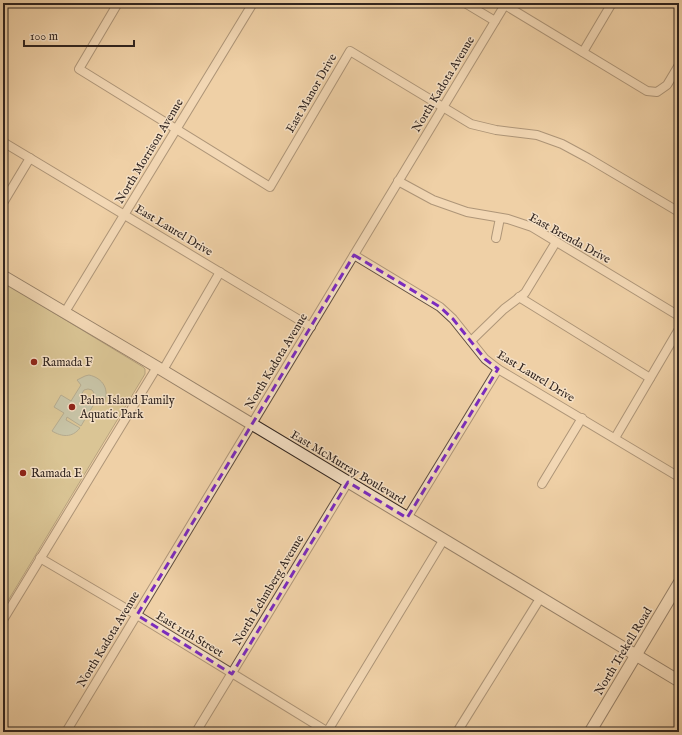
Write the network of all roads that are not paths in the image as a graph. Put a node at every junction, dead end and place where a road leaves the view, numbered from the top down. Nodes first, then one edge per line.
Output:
1 (118, 3) edge
2 (253, 3) edge
3 (465, 3) edge
4 (612, 3) edge
5 (505, 4) edge
6 (495, 21) junction
7 (582, 52) junction
8 (679, 65) edge
9 (443, 107) junction
10 (176, 129) junction
11 (3, 142) edge
12 (30, 158) junction
13 (398, 182) junction
14 (3, 203) edge
15 (679, 212) edge
16 (125, 214) junction
17 (500, 218) junction
18 (496, 238) dead end
19 (556, 242) junction
20 (354, 255) junction
21 (220, 272) junction
22 (3, 276) edge
23 (519, 297) junction
24 (65, 312) junction
25 (679, 316) edge
26 (310, 327) junction
27 (679, 329) edge
28 (471, 341) junction
29 (160, 368) junction
30 (498, 369) junction
31 (650, 378) junction
32 (582, 418) junction
33 (252, 424) junction
34 (615, 438) junction
35 (679, 476) edge
36 (348, 482) junction
37 (542, 484) dead end
38 (407, 518) junction
39 (444, 539) junction
40 (40, 558) junction
41 (679, 583) edge
42 (541, 597) junction
43 (137, 615) junction
44 (3, 620) edge
45 (636, 654) junction
46 (232, 674) junction
47 (679, 681) edge
48 (66, 732) edge
49 (196, 732) edge
50 (327, 732) edge
51 (457, 732) edge
52 (590, 732) edge

1 - 10 street, East Manor Drive
2 - 10 street, North Morrison Avenue
3 - 6 street
4 - 7 street
5 - 6 street, North Kadota Avenue
5 - 7 street
6 - 9 street, North Kadota Avenue
7 - 8 street
9 - 10 street, East Manor Drive
9 - 13 street, North Kadota Avenue
9 - 15 street, East Manor Drive
10 - 16 street, North Morrison Avenue
11 - 12 street, East Laurel Drive
12 - 14 street
12 - 16 street, East Laurel Drive
13 - 17 street, East Brenda Drive
13 - 20 street, North Kadota Avenue
16 - 21 street, East Laurel Drive
16 - 24 street, North Morrison Avenue
17 - 18 street
17 - 19 street, East Brenda Drive
19 - 23 street
19 - 25 street, East Brenda Drive
20 - 26 street, North Kadota Avenue
20 - 28 street, East Laurel Drive
21 - 26 street, East Laurel Drive
21 - 29 street
22 - 24 street, East McMurray Boulevard
23 - 28 street
23 - 31 street
24 - 29 street, East McMurray Boulevard
26 - 33 street, North Kadota Avenue
27 - 31 street
28 - 30 street, East Laurel Drive
29 - 33 street, East McMurray Boulevard
29 - 40 street
30 - 32 street, East Laurel Drive
30 - 38 street
31 - 34 street
32 - 34 street, East Laurel Drive
32 - 37 street
33 - 36 street, East McMurray Boulevard
33 - 43 street, North Kadota Avenue
34 - 35 street, East Laurel Drive
36 - 38 street, East McMurray Boulevard
36 - 46 street, North Lehmberg Avenue
38 - 39 street, East McMurray Boulevard
39 - 42 street, East McMurray Boulevard
39 - 50 street
40 - 43 street, East 11th Street
40 - 44 street
41 - 45 street, North Trekell Road
42 - 45 street, East McMurray Boulevard
42 - 51 street
43 - 46 street, East 11th Street
43 - 48 street, North Kadota Avenue
45 - 47 street, East McMurray Boulevard
45 - 52 street, North Trekell Road
46 - 49 street, North Lehmberg Avenue
46 - 50 street, East 11th Street

